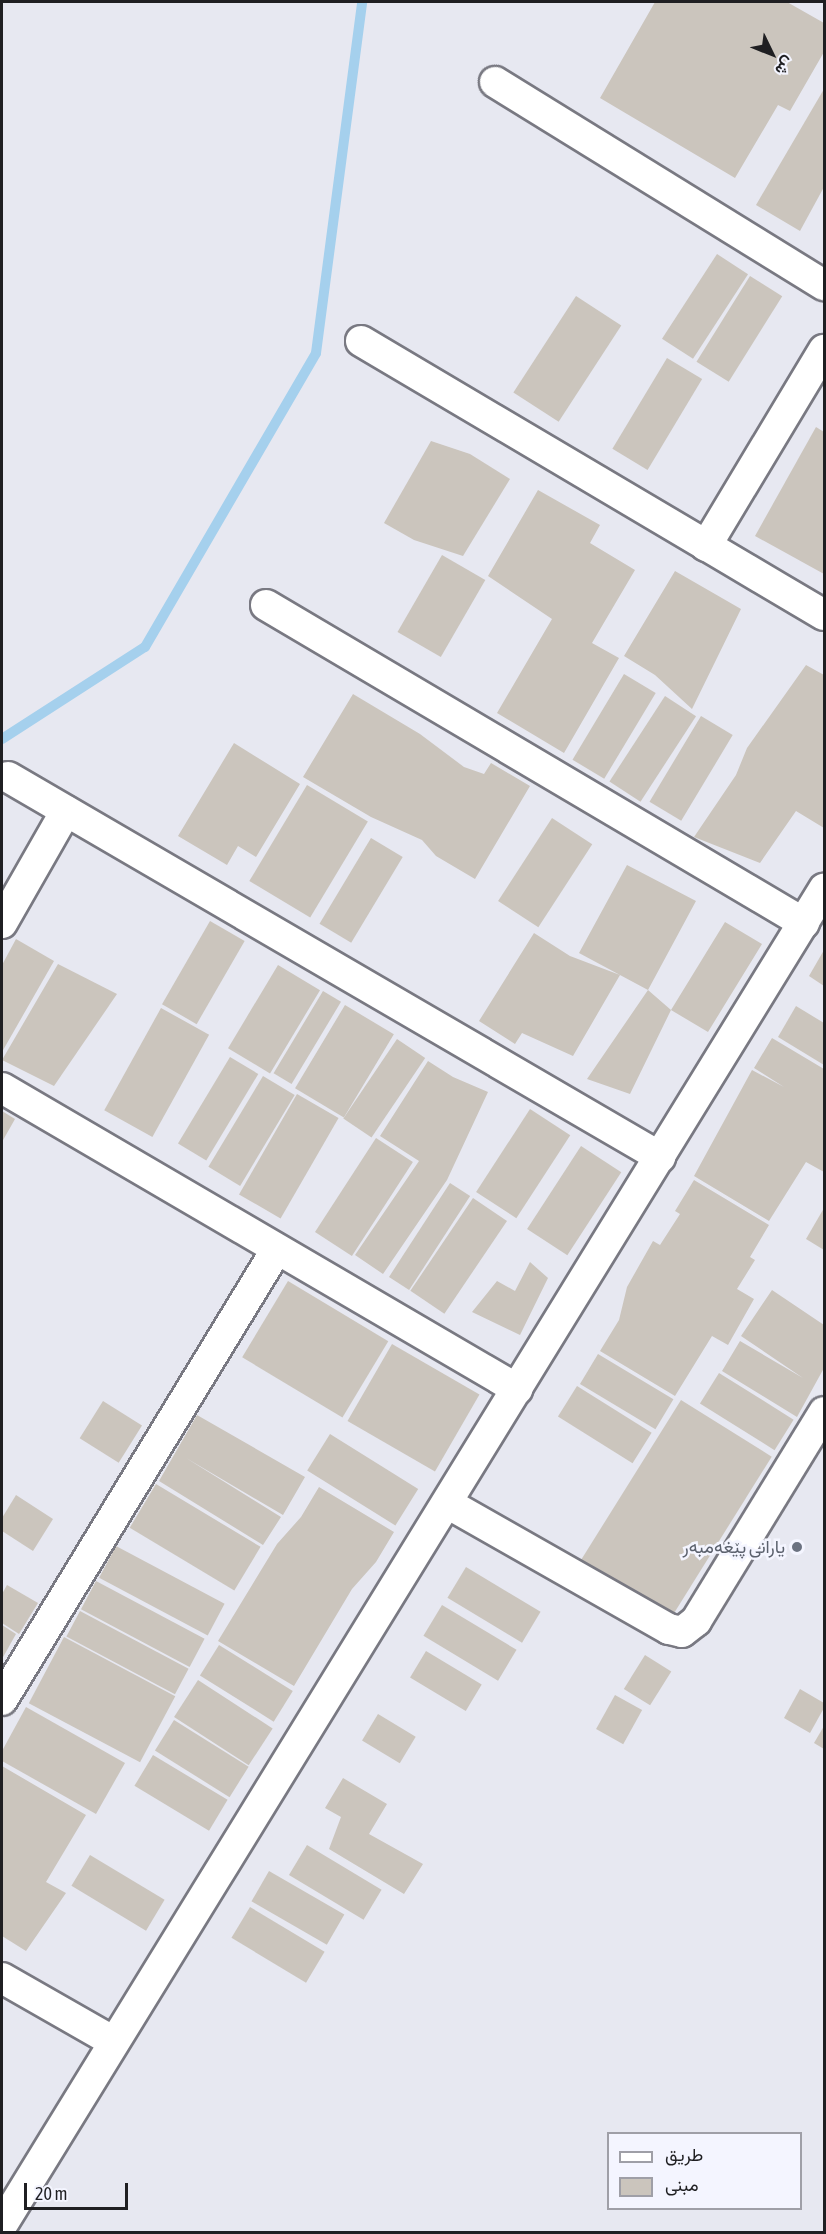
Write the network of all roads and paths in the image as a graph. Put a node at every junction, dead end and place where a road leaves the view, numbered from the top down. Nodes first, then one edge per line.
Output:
1 (495, 82) dead end
2 (825, 285) edge
3 (361, 341) dead end
4 (825, 350) edge
5 (706, 546) junction
6 (266, 605) dead end
7 (825, 615) edge
8 (8, 777) dead end
9 (66, 811) junction
10 (825, 890) edge
11 (2, 923) edge
12 (804, 923) junction
13 (2, 1088) edge
14 (660, 1157) junction
15 (277, 1249) junction
16 (517, 1389) junction
17 (825, 1412) edge
18 (447, 1503) junction
19 (2, 1700) edge
20 (2, 1978) edge
21 (114, 2042) junction
22 (2, 2225) edge

1 - 2 street
3 - 5 street
4 - 5 street
5 - 7 street
6 - 12 street
8 - 9 street
9 - 11 street
9 - 14 street
10 - 12 street
12 - 14 street
13 - 15 street
14 - 16 street
15 - 16 street
15 - 19 street
16 - 18 street
17 - 18 street
18 - 21 street
20 - 21 street
21 - 22 street

